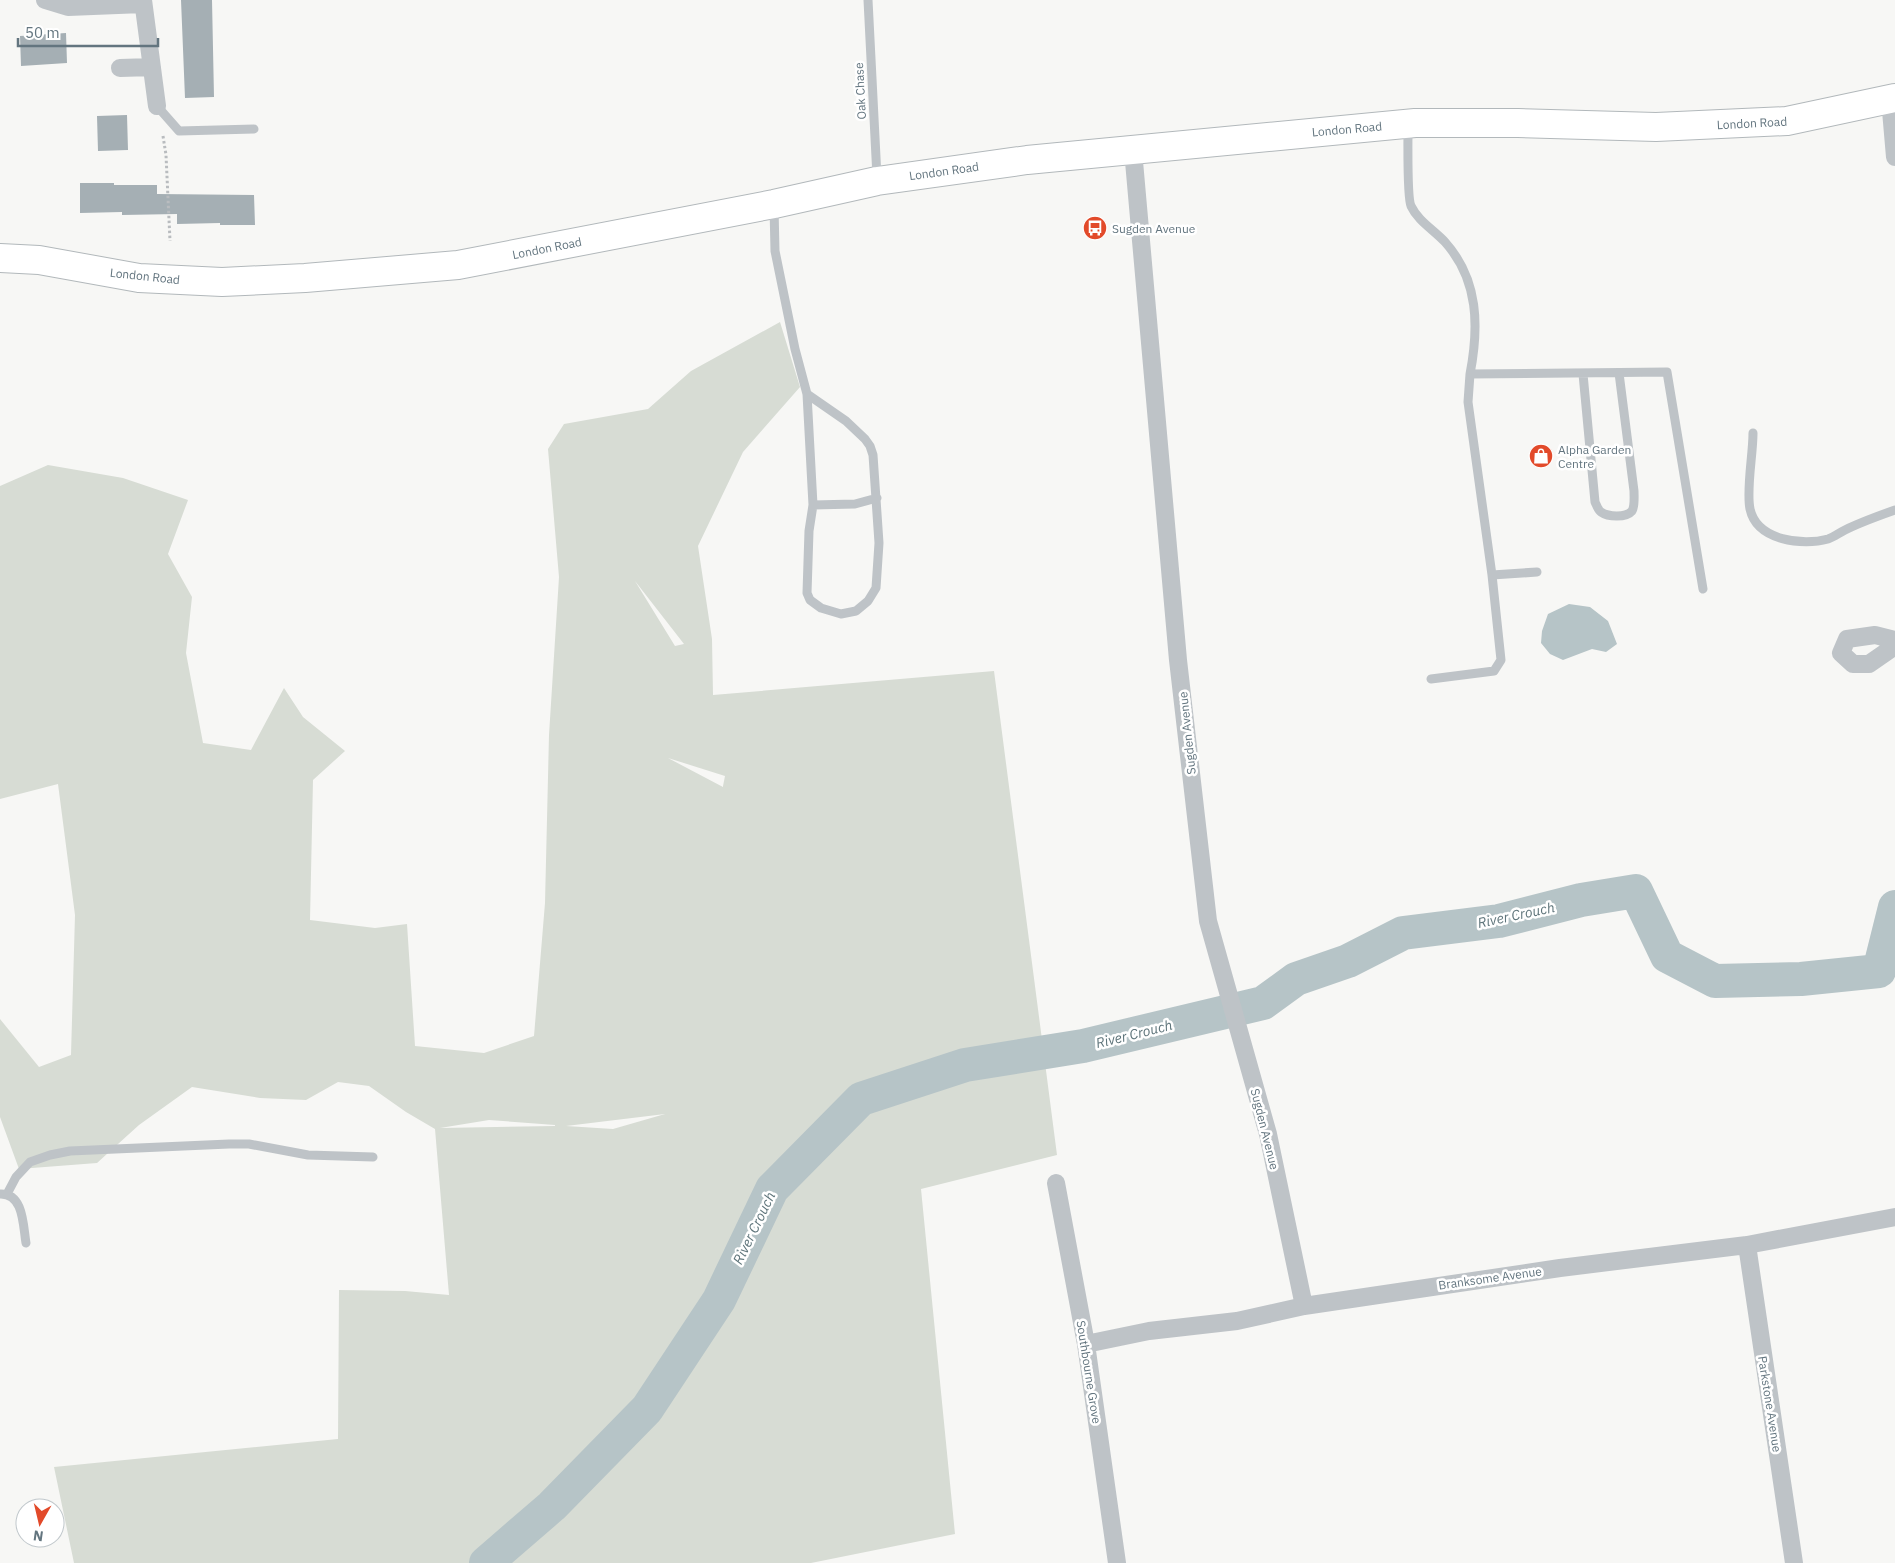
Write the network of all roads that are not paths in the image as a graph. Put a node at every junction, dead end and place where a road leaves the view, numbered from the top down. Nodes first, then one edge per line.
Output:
1 (44, 0) edge
2 (868, 0) edge
3 (143, 2) edge
4 (152, 67) junction
5 (120, 68) dead end
6 (1892, 98) edge
7 (156, 106) joint
8 (1408, 124) junction
9 (254, 128) dead end
10 (1133, 150) junction
11 (1895, 157) edge
12 (877, 180) junction
13 (774, 204) junction
14 (0, 258) edge
15 (1619, 373) junction
16 (1470, 374) junction
17 (1583, 374) junction
18 (807, 394) junction
19 (1753, 433) dead end
20 (877, 498) junction
21 (813, 505) junction
22 (1895, 510) edge
23 (1538, 572) dead end
24 (1492, 576) junction
25 (1703, 589) dead end
26 (1895, 640) edge
27 (1895, 646) edge
28 (1432, 679) dead end
29 (374, 1157) dead end
30 (1056, 1182) dead end
31 (3, 1194) edge
32 (1895, 1217) edge
33 (26, 1244) dead end
34 (1747, 1245) junction
35 (1304, 1306) junction
36 (1086, 1344) junction
37 (1117, 1563) edge
38 (1794, 1563) edge

1 - 3 street
2 - 12 lane, Oak Chase
3 - 4 street
4 - 5 street
4 - 7 street
6 - 8 main road, London Road
6 - 11 street
7 - 9 lane
8 - 10 main road, London Road
8 - 16 lane
10 - 12 main road, London Road
10 - 35 street, Sugden Avenue
12 - 13 main road, London Road
13 - 14 main road, London Road
13 - 18 lane
15 - 17 lane
15 - 17 lane
15 - 25 lane
16 - 17 lane
16 - 24 lane
18 - 20 lane
18 - 21 lane
19 - 22 lane
20 - 21 lane
20 - 21 lane
23 - 24 lane
24 - 28 lane
26 - 27 street
29 - 31 lane
30 - 36 street, Southbourne Grove
31 - 33 lane
32 - 34 street, Branksome Avenue
34 - 35 street, Branksome Avenue
34 - 38 street, Parkstone Avenue
35 - 36 street, Branksome Avenue
36 - 37 street, Southbourne Grove

